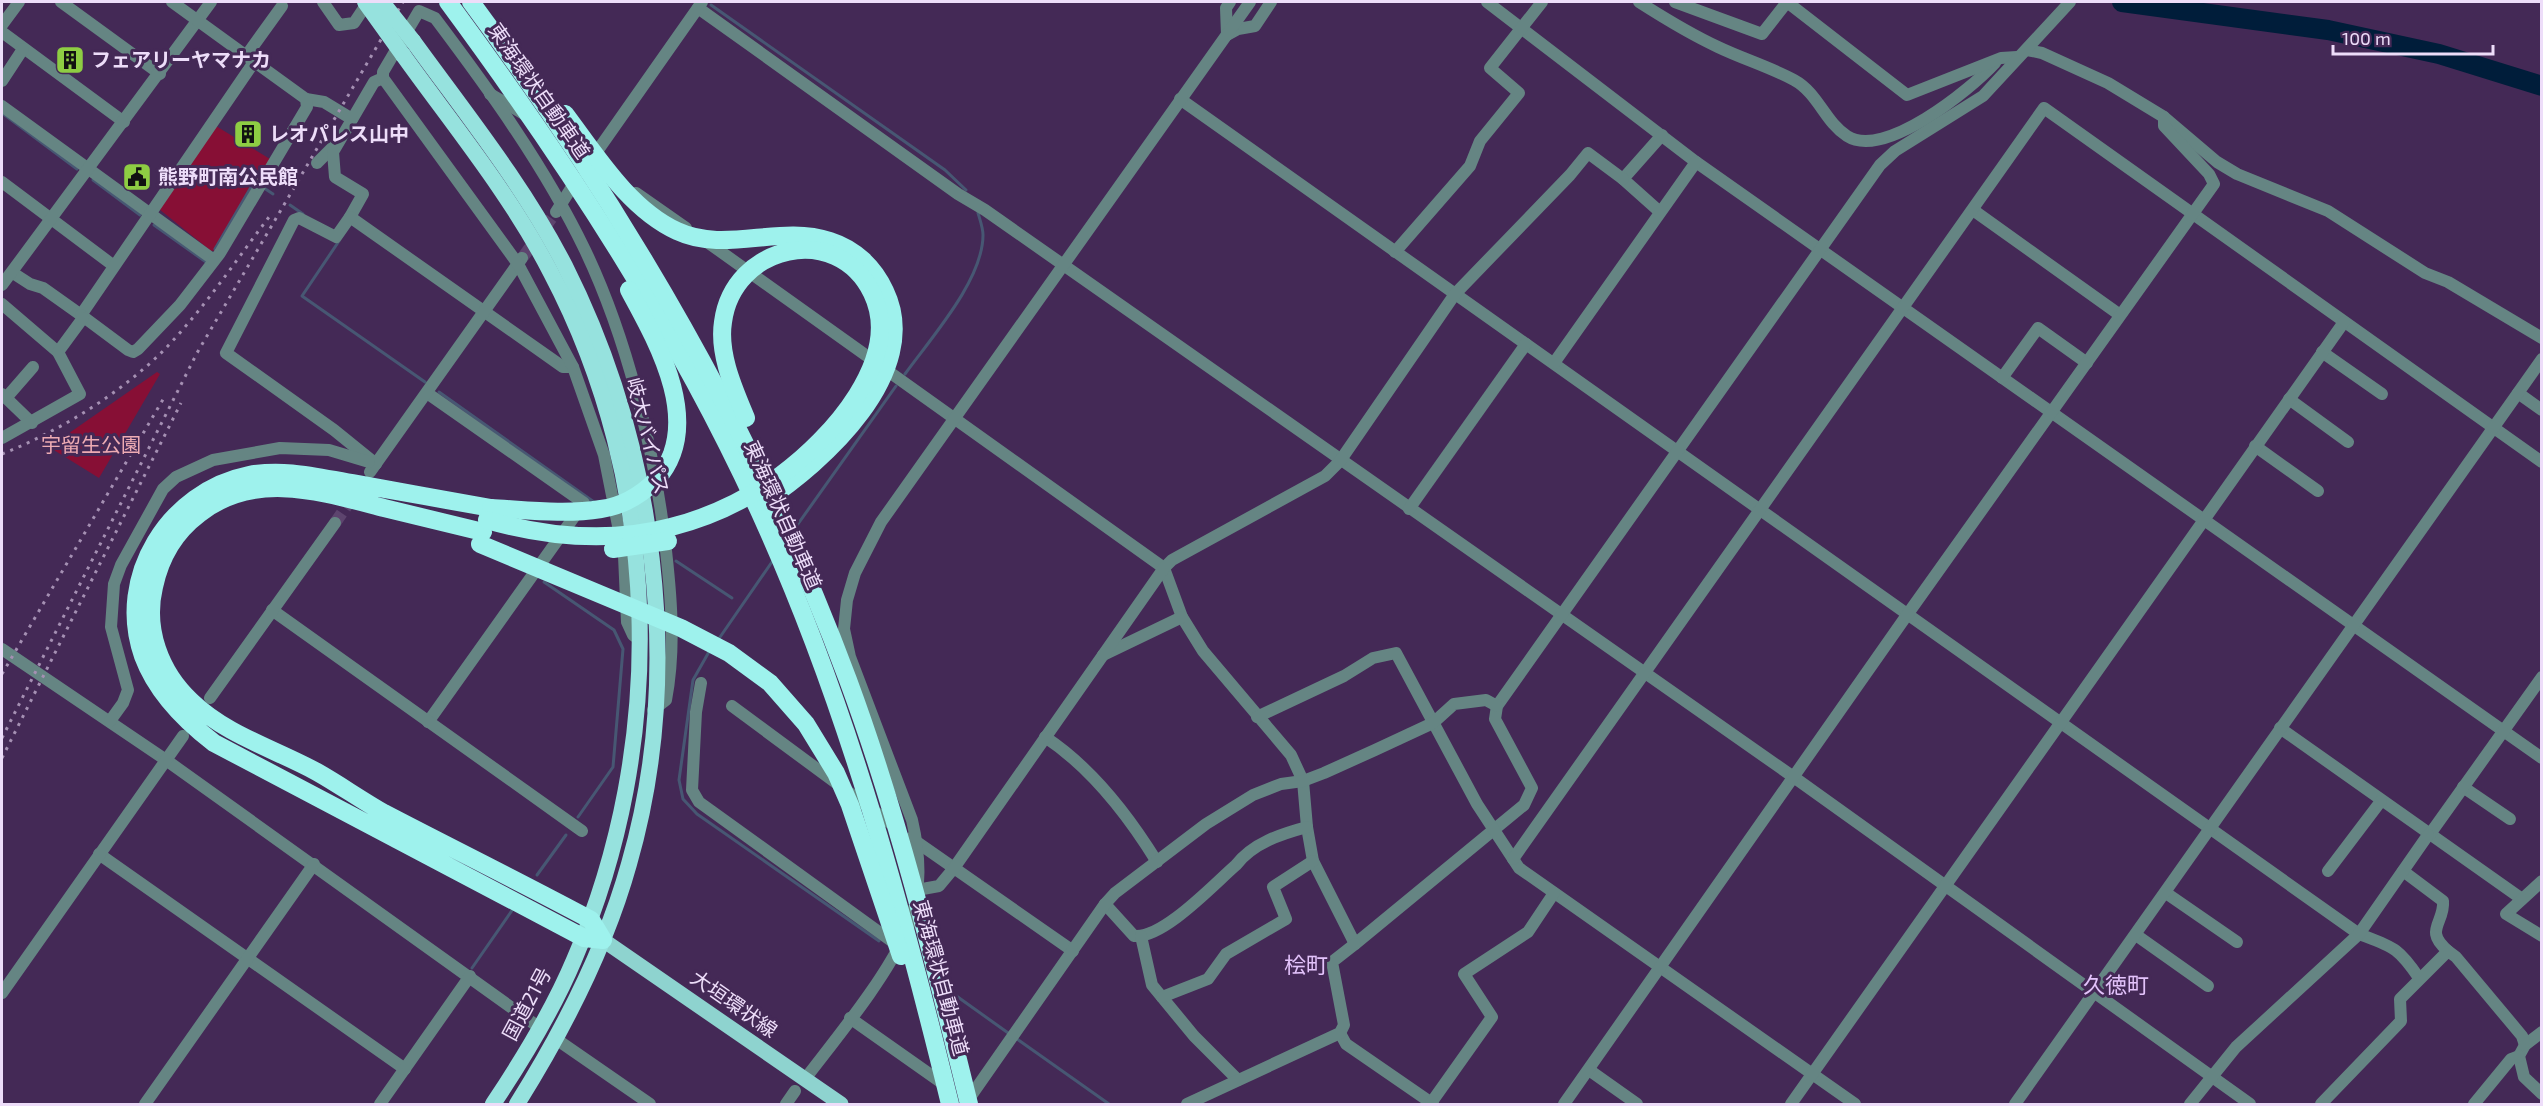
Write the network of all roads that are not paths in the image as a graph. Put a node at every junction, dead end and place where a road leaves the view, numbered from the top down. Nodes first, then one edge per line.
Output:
1 (19, 2) edge
2 (61, 2) edge
3 (172, 2) edge
4 (211, 2) edge
5 (323, 2) edge
6 (366, 2) edge
7 (382, 2) edge
8 (471, 2) edge
9 (477, 2) edge
10 (1230, 2) edge
11 (1250, 2) edge
12 (1270, 2) edge
13 (1487, 2) edge
14 (1542, 2) edge
15 (1639, 2) edge
16 (1676, 2) edge
17 (1787, 2) edge
18 (2070, 2) edge
19 (700, 5) edge
20 (282, 6) dead end
21 (452, 7) edge
22 (197, 21) junction
23 (2, 25) edge
24 (1522, 26) junction
25 (2, 32) edge
26 (1227, 35) junction
27 (408, 48) junction
28 (23, 49) junction
29 (2022, 54) junction
30 (250, 59) junction
31 (1995, 63) junction
32 (160, 74) junction
33 (383, 78) junction
34 (2, 81) edge
35 (490, 94) junction
36 (306, 99) junction
37 (1180, 99) junction
38 (2, 106) edge
39 (2164, 117) junction
40 (352, 119) junction
41 (124, 122) junction
42 (1662, 135) junction
43 (336, 145) junction
44 (590, 161) junction
45 (1696, 162) junction
46 (317, 163) dead end
47 (89, 170) junction
48 (1623, 178) junction
49 (2, 184) edge
50 (558, 208) junction
51 (1973, 210) junction
52 (1660, 212) junction
53 (150, 214) junction
54 (2192, 214) junction
55 (350, 217) junction
56 (52, 219) junction
57 (1821, 251) junction
58 (1395, 252) junction
59 (214, 260) junction
60 (521, 261) junction
61 (114, 266) junction
62 (1063, 266) junction
63 (13, 273) junction
64 (2, 285) edge
65 (1455, 294) junction
66 (2, 304) edge
67 (1903, 309) junction
68 (485, 312) junction
69 (2120, 315) junction
70 (82, 316) junction
71 (2344, 322) junction
72 (2541, 338) edge
73 (1526, 344) junction
74 (58, 352) junction
75 (2322, 352) junction
76 (2541, 359) edge
77 (1554, 363) junction
78 (2087, 363) junction
79 (33, 367) dead end
80 (573, 367) junction
81 (2002, 378) junction
82 (427, 393) junction
83 (2518, 393) junction
84 (2382, 394) dead end
85 (4, 396) edge
86 (2289, 399) junction
87 (2541, 410) edge
88 (2051, 413) junction
89 (954, 418) junction
90 (32, 423) junction
91 (2493, 427) junction
92 (2, 438) edge
93 (2348, 442) dead end
94 (2255, 446) junction
95 (1678, 451) junction
96 (1340, 461) junction
97 (2541, 462) edge
98 (373, 468) junction
99 (343, 489) junction
100 (2319, 490) dead end
101 (1408, 509) junction
102 (1761, 510) junction
103 (2202, 520) junction
104 (335, 523) tunnel mouth
105 (485, 526) junction
106 (1164, 568) junction
107 (272, 610) junction
108 (1907, 615) junction
109 (1562, 616) junction
110 (1182, 617) junction
111 (2352, 624) junction
112 (640, 640) junction
113 (2, 649) edge
114 (1102, 656) junction
115 (1644, 674) junction
116 (2541, 677) edge
117 (849, 682) junction
118 (701, 683) dead end
119 (210, 698) dead end
120 (732, 706) dead end
121 (1497, 706) junction
122 (653, 710) junction
123 (1257, 717) junction
124 (110, 721) junction
125 (428, 722) junction
126 (2059, 722) junction
127 (1433, 723) junction
128 (2280, 728) junction
129 (2503, 731) junction
130 (183, 736) dead end
131 (1045, 737) junction
132 (2540, 755) edge
133 (166, 760) junction
134 (1795, 778) junction
135 (1303, 781) junction
136 (2463, 787) junction
137 (2381, 801) junction
138 (2510, 819) dead end
139 (1307, 827) junction
140 (2211, 829) junction
141 (582, 831) dead end
142 (1494, 831) junction
143 (2429, 834) junction
144 (917, 843) junction
145 (99, 854) junction
146 (1513, 859) junction
147 (1313, 861) junction
148 (1157, 862) junction
149 (314, 864) junction
150 (954, 868) junction
151 (2328, 871) dead end
152 (2403, 871) junction
153 (2541, 882) edge
154 (1943, 885) junction
155 (917, 890) junction
156 (1554, 893) junction
157 (2166, 893) junction
158 (2522, 899) junction
159 (1105, 904) junction
160 (591, 920) junction
161 (2359, 934) junction
162 (2136, 935) junction
163 (1141, 936) junction
164 (2541, 936) edge
165 (584, 938) junction
166 (603, 940) junction
167 (2237, 942) dead end
168 (1355, 944) junction
169 (898, 945) junction
170 (1073, 951) junction
171 (2448, 951) junction
172 (248, 957) junction
173 (1660, 968) junction
174 (470, 975) junction
175 (2419, 978) junction
176 (2208, 986) dead end
177 (2095, 992) junction
178 (2, 993) edge
179 (1162, 997) junction
180 (850, 1018) junction
181 (540, 1028) junction
182 (2541, 1032) edge
183 (1340, 1033) junction
184 (556, 1039) junction
185 (2525, 1045) junction
186 (2519, 1056) junction
187 (405, 1069) junction
188 (1589, 1070) junction
189 (1812, 1075) junction
190 (2213, 1076) junction
191 (1238, 1080) junction
192 (800, 1085) junction
193 (2541, 1094) edge
194 (145, 1104) edge
195 (380, 1104) edge
196 (493, 1104) edge
197 (517, 1104) edge
198 (650, 1104) edge
199 (786, 1104) edge
200 (841, 1104) edge
201 (962, 1104) edge
202 (1187, 1104) edge
203 (1432, 1104) edge
204 (1564, 1104) edge
205 (1636, 1104) edge
206 (1791, 1104) edge
207 (1855, 1104) edge
208 (2015, 1104) edge
209 (2190, 1104) edge
210 (2250, 1104) edge
211 (2321, 1104) edge
212 (2474, 1104) edge

1 - 23 street
2 - 32 street
3 - 22 street
4 - 22 street
5 - 6 street
6 - 27 highway, 岐大バイパス, bridge
7 - 27 highway, 岐大バイパス, bridge
8 - 117 highway, 東海環状自動車道, bridge
9 - 105 highway, bridge
10 - 26 street
11 - 26 street
12 - 26 street
13 - 24 street
14 - 24 street
15 - 31 street
16 - 17 street
17 - 31 street
18 - 29 street
19 - 44 street
19 - 62 street
20 - 30 street
21 - 105 highway, bridge
21 - 201 highway, 東海環状自動車道, bridge
22 - 30 street
22 - 32 street
24 - 42 street
24 - 58 street
25 - 28 street
26 - 37 street
27 - 112 highway, 岐大バイパス
27 - 122 highway, 岐大バイパス
28 - 34 street
28 - 41 street
29 - 31 street
29 - 39 street
29 - 57 street
30 - 36 street
30 - 53 street
32 - 41 street
33 - 35 street
33 - 40 street
33 - 60 street
35 - 44 street
35 - 50 street
36 - 40 street
36 - 59 street
37 - 58 street
37 - 62 street
38 - 47 street
39 - 54 street
39 - 72 street
40 - 43 street
41 - 47 street
42 - 45 street
42 - 48 street
43 - 46 street
43 - 55 street
44 - 50 street
44 - 89 street
45 - 52 street
45 - 57 street
47 - 53 street
47 - 56 street
48 - 52 street
48 - 65 street
49 - 56 street
50 - 122 street
51 - 54 street
51 - 67 street
51 - 69 street
52 - 77 street
53 - 59 street
53 - 61 street
54 - 69 street
54 - 71 street
55 - 68 street
55 - 98 street
56 - 61 street
56 - 63 street
57 - 67 street
57 - 95 street
58 - 65 street
59 - 70 street
60 - 68 street
60 - 80 street
61 - 70 street
62 - 89 street
62 - 96 street
63 - 64 street
63 - 70 street
65 - 73 street
65 - 96 street
66 - 74 street
67 - 81 street
67 - 102 street
68 - 80 street
68 - 82 street
69 - 78 street
70 - 74 street
71 - 75 street
71 - 91 street
73 - 77 street
73 - 101 street
74 - 90 street
75 - 84 street
75 - 86 street
76 - 83 street
77 - 95 street
78 - 81 street
78 - 88 street
79 - 85 street
80 - 112 street
81 - 88 street
82 - 98 street
82 - 125 street
83 - 87 street
83 - 91 street
85 - 90 street
86 - 93 street
86 - 94 street
88 - 103 street
88 - 108 street
89 - 106 street
89 - 144 street
90 - 92 street
91 - 97 street
91 - 111 street
94 - 100 street
94 - 103 street
95 - 102 street
95 - 109 street
96 - 101 street
96 - 106 street
98 - 124 street
99 - 105 highway
99 - 105 highway
99 - 160 highway
99 - 165 highway
101 - 109 street
102 - 108 street
102 - 115 street
103 - 111 street
103 - 126 street
104 - 107 street
105 - 117 highway, bridge
105 - 201 highway, bridge
106 - 110 street
106 - 114 street
107 - 119 street
107 - 125 street
108 - 126 street
108 - 134 street
109 - 115 street
109 - 121 street
110 - 114 street
110 - 123 street
111 - 128 street
111 - 129 street
112 - 160 highway, 岐大バイパス
113 - 124 street
114 - 131 street
115 - 134 street
115 - 146 street
116 - 129 street
117 - 201 highway, 東海環状自動車道, bridge
118 - 169 street
120 - 144 street
121 - 127 street
121 - 142 street
122 - 166 highway, 岐大バイパス
123 - 127 street
123 - 135 street
124 - 133 street
125 - 141 street
126 - 140 street
126 - 154 street
127 - 135 street
127 - 142 street
128 - 137 street
128 - 140 street
129 - 132 street
129 - 136 street
130 - 133 street
131 - 148 street
131 - 150 street
133 - 145 street
133 - 149 street
134 - 154 street
134 - 173 street
135 - 139 street
135 - 148 street
136 - 138 street
136 - 143 street
137 - 143 street
137 - 151 street
139 - 147 street
139 - 163 street
140 - 157 street
140 - 161 street
142 - 146 street
142 - 168 street
143 - 152 street
143 - 158 street
144 - 150 street
144 - 155 street
145 - 172 street
145 - 178 street
146 - 156 street
147 - 168 street
147 - 179 street
148 - 159 street
149 - 172 street
149 - 174 street
150 - 155 street
150 - 170 street
152 - 161 street
152 - 171 street
153 - 158 street
154 - 177 street
154 - 189 street
155 - 169 street
156 - 173 street
156 - 203 street
157 - 162 street
157 - 167 street
158 - 164 street
159 - 163 street
159 - 170 street
160 - 165 highway, 国道21号
160 - 166 highway
161 - 175 street
161 - 190 street
162 - 176 street
162 - 177 street
163 - 179 street
165 - 166 highway
165 - 181 highway, 国道21号
166 - 184 highway, 国道21号
166 - 192 main road, 大垣環状線
168 - 183 street
169 - 180 street
170 - 201 street
171 - 175 street
171 - 185 street
172 - 187 street
172 - 194 street
173 - 188 street
173 - 189 street
174 - 181 street
174 - 187 street
175 - 211 street
177 - 190 street
177 - 208 street
179 - 191 street
180 - 192 street
180 - 201 street
181 - 196 highway, 国道21号
182 - 185 street
183 - 191 street
183 - 203 street
184 - 197 highway, 国道21号
184 - 198 street
185 - 186 street
186 - 193 street
186 - 212 street
187 - 195 street
188 - 204 street
188 - 205 street
189 - 206 street
189 - 207 street
190 - 209 street
190 - 210 street
191 - 202 street
192 - 199 street
192 - 200 main road, 大垣環状線

